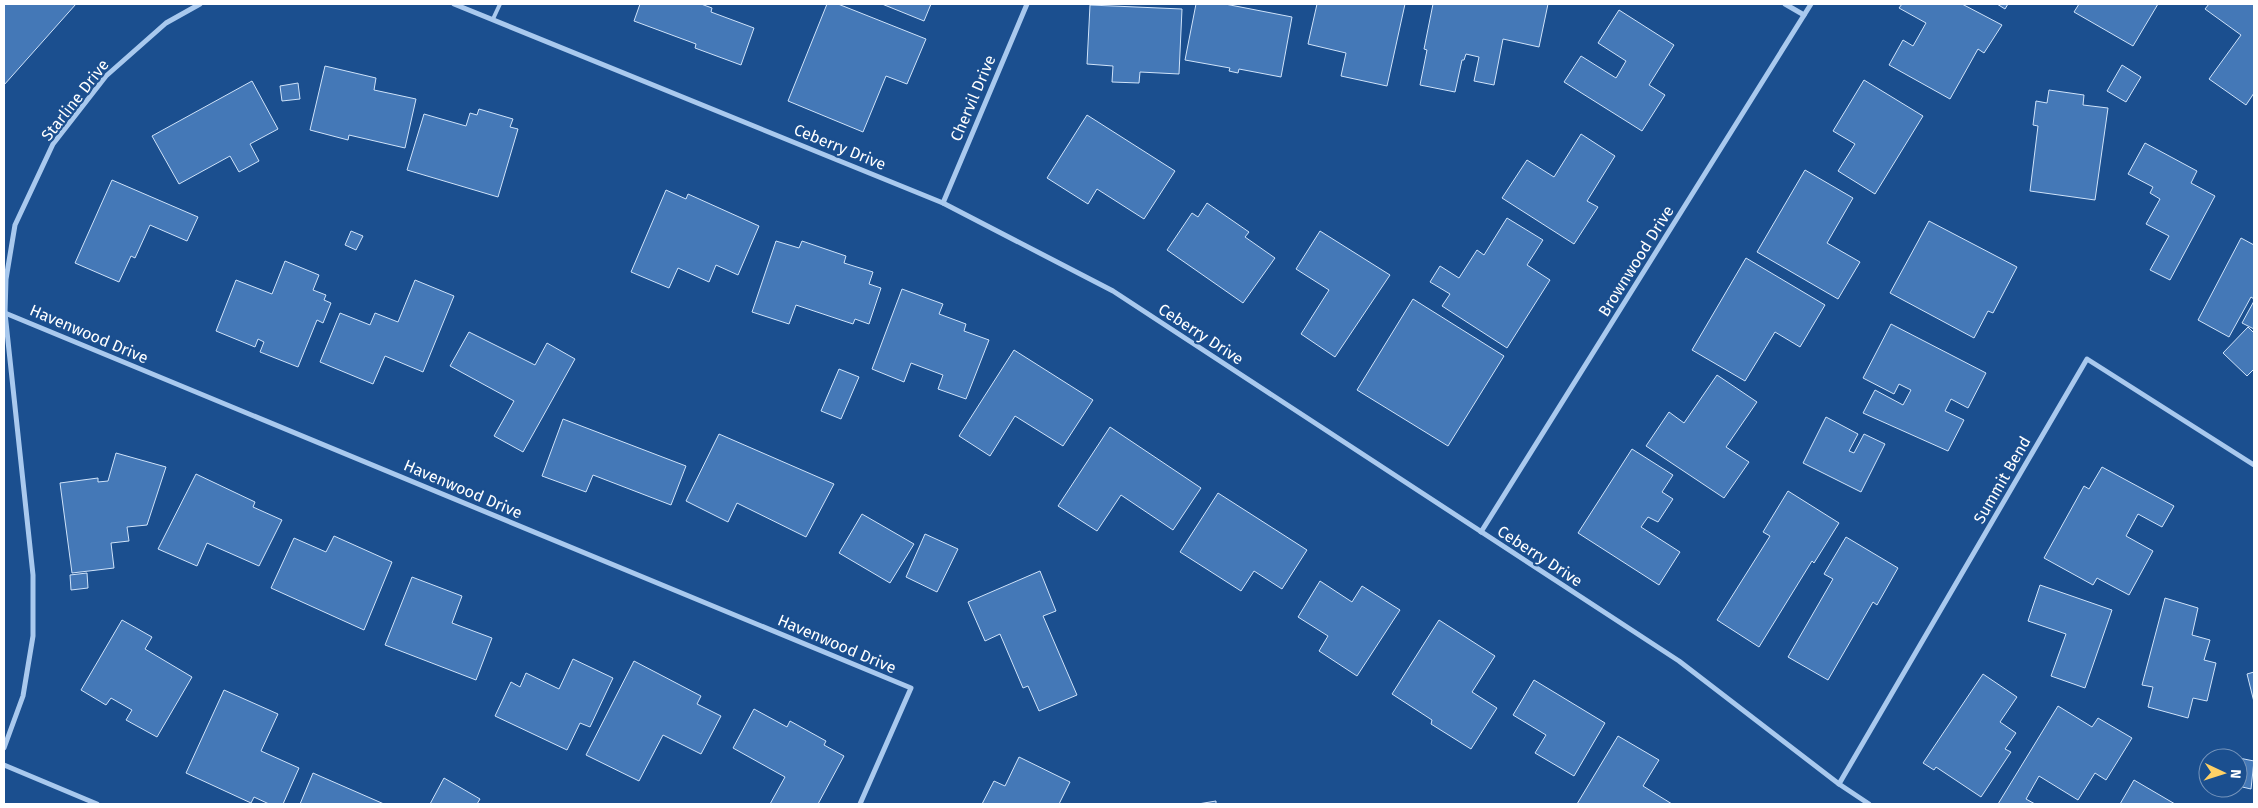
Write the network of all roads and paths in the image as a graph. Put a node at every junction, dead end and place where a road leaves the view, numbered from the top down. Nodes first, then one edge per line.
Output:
1 (200, 4) edge
2 (454, 4) edge
3 (500, 4) edge
4 (1027, 4) edge
5 (1785, 4) edge
6 (1811, 4) edge
7 (1804, 15) junction
8 (493, 19) junction
9 (943, 203) junction
10 (5, 313) edge
11 (2254, 465) edge
12 (1482, 532) junction
13 (4, 748) edge
14 (4, 765) edge
15 (1839, 784) junction
16 (97, 804) edge
17 (860, 804) edge
18 (1869, 804) edge

1 - 10 street, Starline Drive
2 - 8 street, Ceberry Drive
3 - 8 lane
4 - 9 street, Chervil Drive
5 - 7 street
6 - 7 street, Brownwood Drive
7 - 12 street, Brownwood Drive
8 - 9 street, Ceberry Drive
9 - 12 street, Ceberry Drive
10 - 13 street, Starline Drive
10 - 17 street, Havenwood Drive
11 - 15 street, Summit Bend
12 - 15 street, Ceberry Drive
14 - 16 street
15 - 18 street, Ceberry Drive

